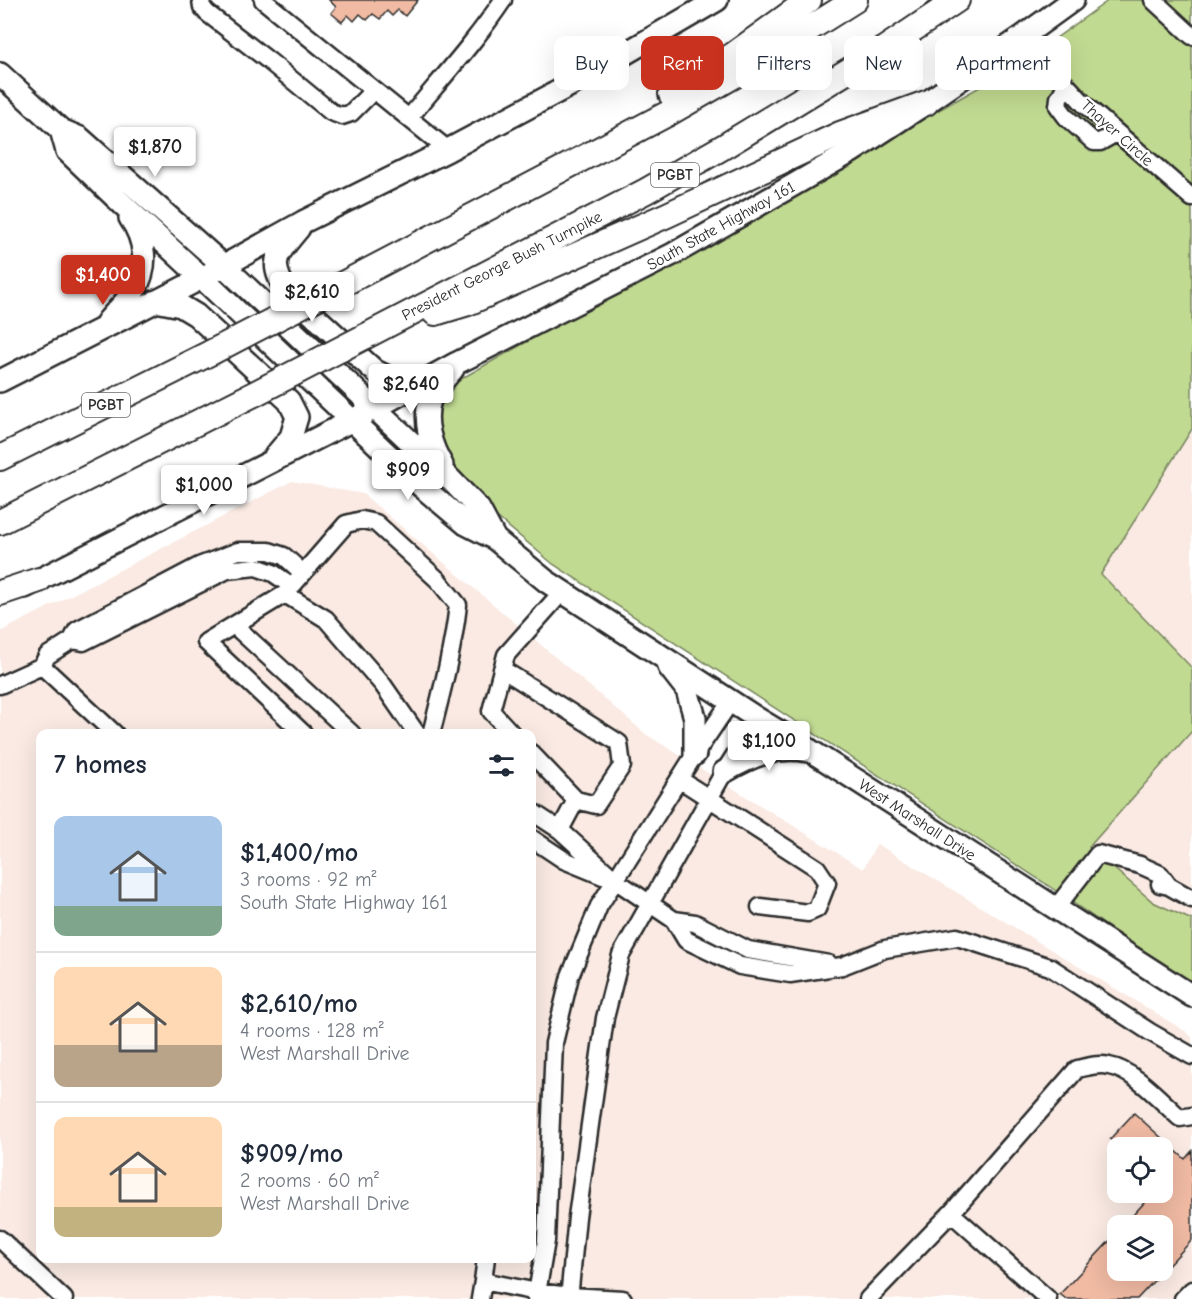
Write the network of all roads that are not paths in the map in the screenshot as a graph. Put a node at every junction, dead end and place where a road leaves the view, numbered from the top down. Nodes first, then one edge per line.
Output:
1 (201, 0) edge
2 (263, 0) edge
3 (503, 0) edge
4 (717, 0) edge
5 (809, 0) edge
6 (855, 0) edge
7 (957, 0) edge
8 (1073, 0) edge
9 (1153, 0) edge
10 (1023, 36) edge
11 (1192, 36) edge
12 (0, 74) edge
13 (374, 90) junction
14 (945, 90) edge
15 (1071, 90) edge
16 (926, 103) junction
17 (409, 118) junction
18 (61, 130) junction
19 (448, 150) junction
20 (593, 154) junction
21 (116, 198) junction
22 (1192, 198) edge
23 (303, 222) junction
24 (224, 266) junction
25 (202, 278) junction
26 (156, 302) junction
27 (100, 330) junction
28 (373, 333) junction
29 (457, 363) junction
30 (0, 381) edge
31 (419, 384) junction
32 (374, 408) junction
33 (351, 421) junction
34 (0, 458) edge
35 (271, 461) junction
36 (452, 481) junction
37 (0, 522) edge
38 (495, 539) junction
39 (39, 580) junction
40 (293, 584) junction
41 (562, 592) junction
42 (0, 593) edge
43 (0, 599) edge
44 (234, 625) junction
45 (660, 654) junction
46 (42, 666) junction
47 (502, 669) junction
48 (0, 685) edge
49 (731, 701) junction
50 (491, 711) junction
51 (758, 719) junction
52 (110, 729) edge
53 (299, 729) edge
54 (347, 729) edge
55 (414, 729) edge
56 (432, 729) edge
57 (498, 729) edge
58 (507, 729) edge
59 (811, 751) junction
60 (695, 754) junction
61 (536, 758) edge
62 (724, 772) junction
63 (680, 779) junction
64 (709, 797) junction
65 (576, 800) junction
66 (536, 815) edge
67 (560, 830) junction
68 (536, 841) edge
69 (615, 880) junction
70 (1192, 899) edge
71 (649, 904) junction
72 (760, 907) dead end
73 (1055, 909) junction
74 (1192, 996) edge
75 (1192, 1056) edge
76 (1192, 1116) edge
77 (951, 1213) junction
78 (0, 1239) edge
79 (485, 1263) edge
80 (483, 1281) junction
81 (1192, 1290) edge
82 (537, 1296) edge
83 (569, 1298) edge
84 (64, 1299) edge
85 (480, 1299) edge
86 (623, 1299) edge
87 (868, 1299) edge
88 (1048, 1299) edge
89 (1184, 1299) edge

1 - 13 street
2 - 13 street
3 - 17 street
4 - 19 main road
5 - 20 highway
6 - 20 highway, PGBT
7 - 28 highway, President George Bush Turnpike / PGBT
8 - 10 main road, South State Highway 161
9 - 11 street
12 - 18 main road, West Marshall Drive
13 - 17 street
14 - 16 main road, South State Highway 161
15 - 22 street, Thayer Circle
16 - 28 highway
16 - 29 main road, South State Highway 161
17 - 19 street
18 - 21 main road, West Marshall Drive
18 - 24 main road, West Marshall Drive
19 - 23 main road
20 - 34 highway, PGBT, bridge
21 - 25 main road, West Marshall Drive
21 - 27 main road
23 - 24 main road
23 - 31 main road
24 - 25 main road
24 - 32 main road, West Marshall Drive
25 - 26 main road
25 - 33 main road, West Marshall Drive
26 - 27 main road
26 - 35 main road
27 - 30 main road
28 - 37 highway, President George Bush Turnpike / PGBT, bridge
29 - 31 main road, South State Highway 161
29 - 36 main road
31 - 32 main road, South State Highway 161
32 - 33 main road, South State Highway 161
32 - 36 main road, West Marshall Drive
33 - 35 main road, South State Highway 161
33 - 38 main road, West Marshall Drive
35 - 39 main road
36 - 38 main road, West Marshall Drive
38 - 41 main road, West Marshall Drive
39 - 42 highway
39 - 43 main road
40 - 44 street
40 - 46 street
40 - 55 street
40 - 56 street
41 - 45 main road, West Marshall Drive
41 - 47 street
44 - 53 street
44 - 54 street
45 - 49 main road, West Marshall Drive
45 - 60 main road
46 - 48 street
46 - 52 street
47 - 50 street
47 - 65 street
49 - 51 main road, West Marshall Drive
49 - 60 street
50 - 57 street
50 - 58 street
51 - 59 main road, West Marshall Drive
51 - 62 street
59 - 62 main road
59 - 73 main road, West Marshall Drive
60 - 63 street
61 - 65 street
62 - 64 street
63 - 64 street
63 - 69 street
64 - 71 street
64 - 72 street
65 - 67 street
66 - 67 street
67 - 69 street
68 - 69 street
69 - 71 street
69 - 82 street
70 - 73 street
71 - 75 street
71 - 83 street
73 - 74 main road, West Marshall Drive
76 - 77 street
77 - 87 street
77 - 88 street
78 - 84 street
79 - 80 street
80 - 82 street
80 - 85 street
81 - 89 street
82 - 83 street
83 - 86 street

